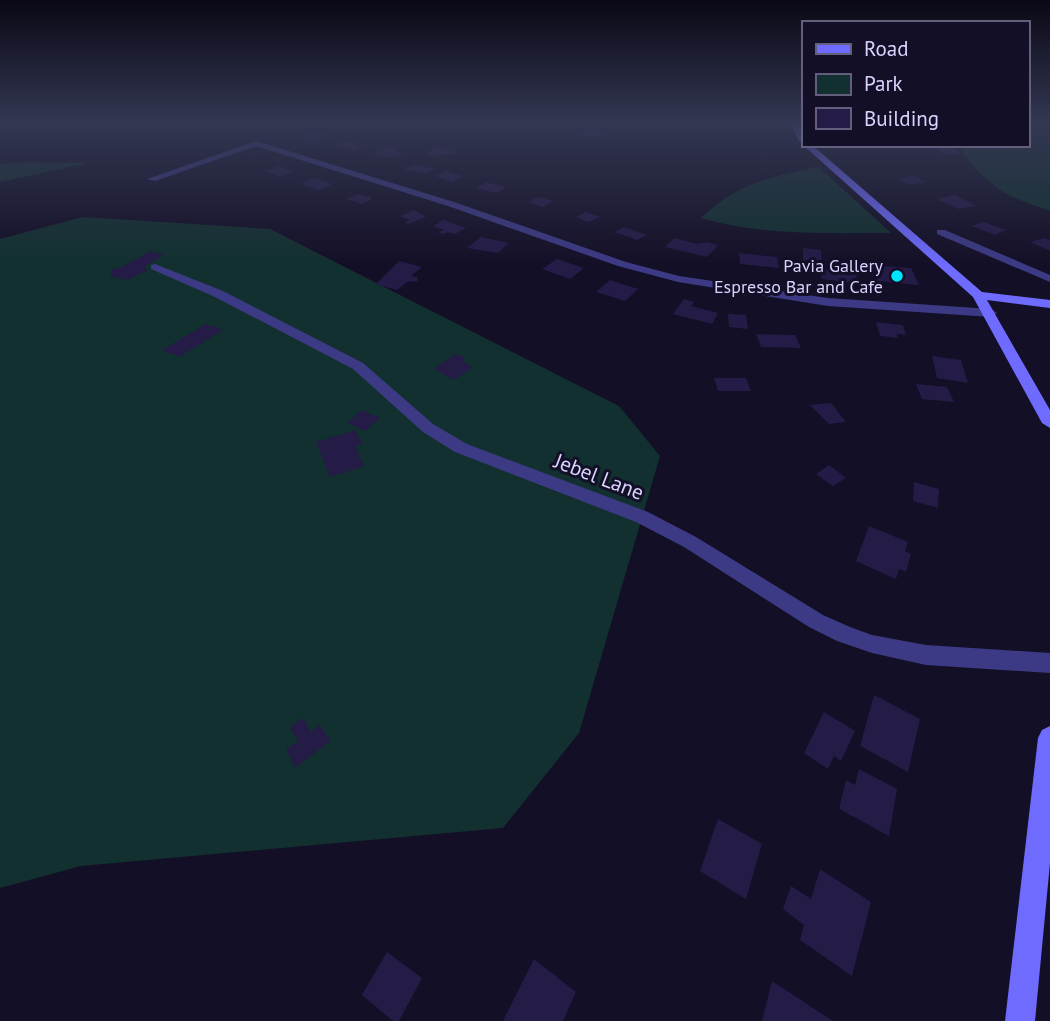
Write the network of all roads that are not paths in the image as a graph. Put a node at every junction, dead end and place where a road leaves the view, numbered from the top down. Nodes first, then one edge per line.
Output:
1 (174, 171) edge
2 (346, 171) edge
3 (836, 171) edge
4 (152, 178) dead end
5 (942, 232) dead end
6 (155, 267) dead end
7 (1050, 279) edge
8 (978, 295) junction
9 (1050, 304) edge
10 (990, 313) junction
11 (1050, 423) edge
12 (1050, 663) edge
13 (1050, 738) edge
14 (1020, 1021) edge

1 - 4 street
2 - 10 street
3 - 8 main road
5 - 7 street
6 - 12 street, Jebel Lane
8 - 9 main road
8 - 10 main road
10 - 11 main road
13 - 14 main road

